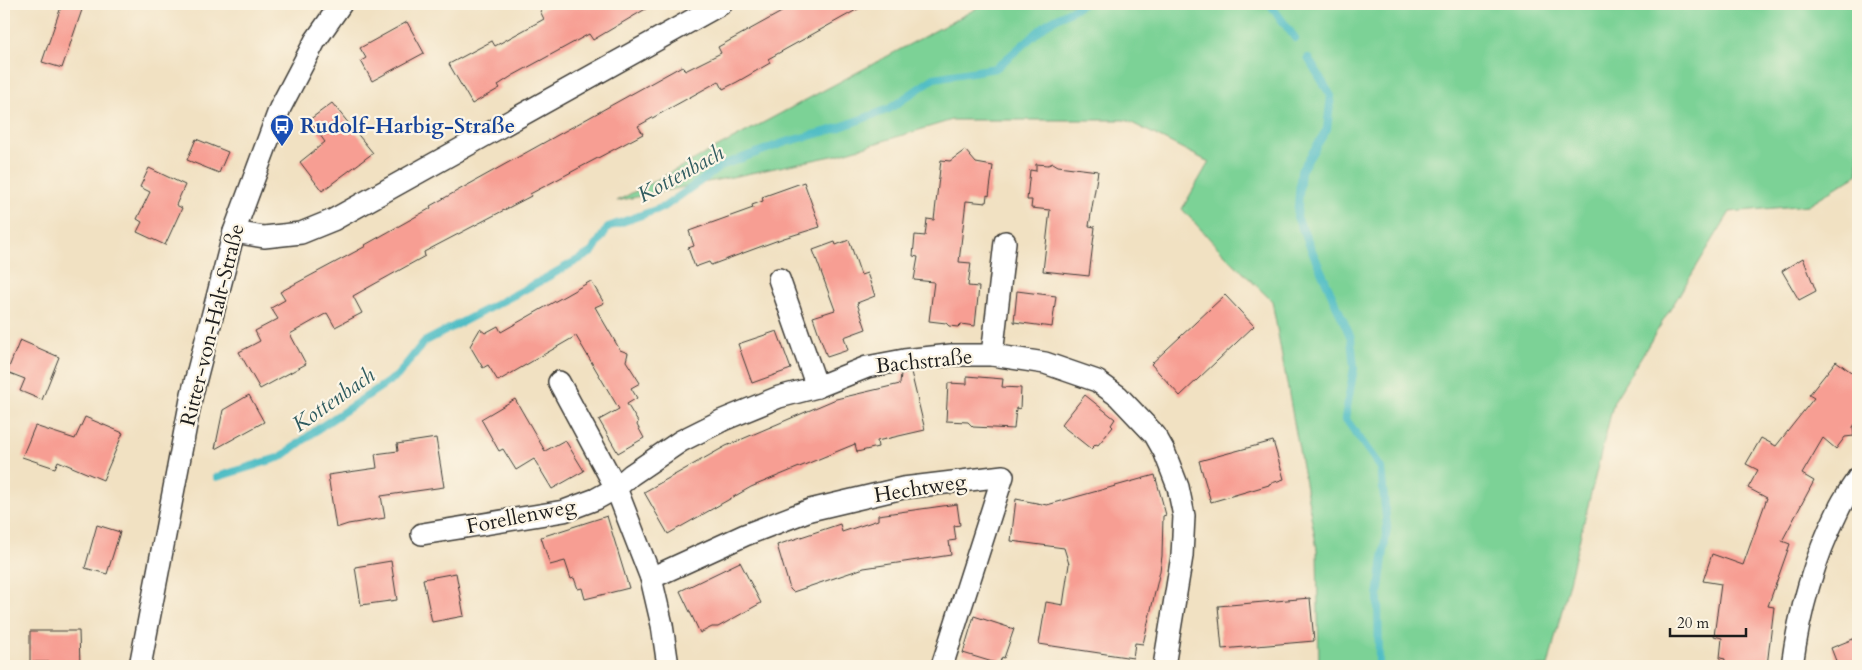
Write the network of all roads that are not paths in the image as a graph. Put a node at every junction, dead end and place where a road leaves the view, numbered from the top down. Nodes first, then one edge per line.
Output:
1 (341, 4) edge
2 (721, 4) edge
3 (234, 232) junction
4 (1005, 242) dead end
5 (779, 279) dead end
6 (992, 355) junction
7 (559, 382) dead end
8 (817, 387) junction
9 (1858, 478) edge
10 (616, 488) junction
11 (422, 534) dead end
12 (652, 578) junction
13 (140, 666) edge
14 (668, 666) edge
15 (942, 666) edge
16 (1164, 666) edge
17 (1792, 666) edge

1 - 3 street, Ritter-von-Halt-Straße
2 - 3 street
3 - 13 street, Ritter-von-Halt-Straße
4 - 6 street
5 - 8 street
6 - 8 street, Bachstraße
6 - 16 street, Bachstraße
7 - 10 street
8 - 10 street, Bachstraße
9 - 17 street
10 - 11 street, Forellenweg
10 - 12 street
12 - 14 street
12 - 15 street, Hechtweg

